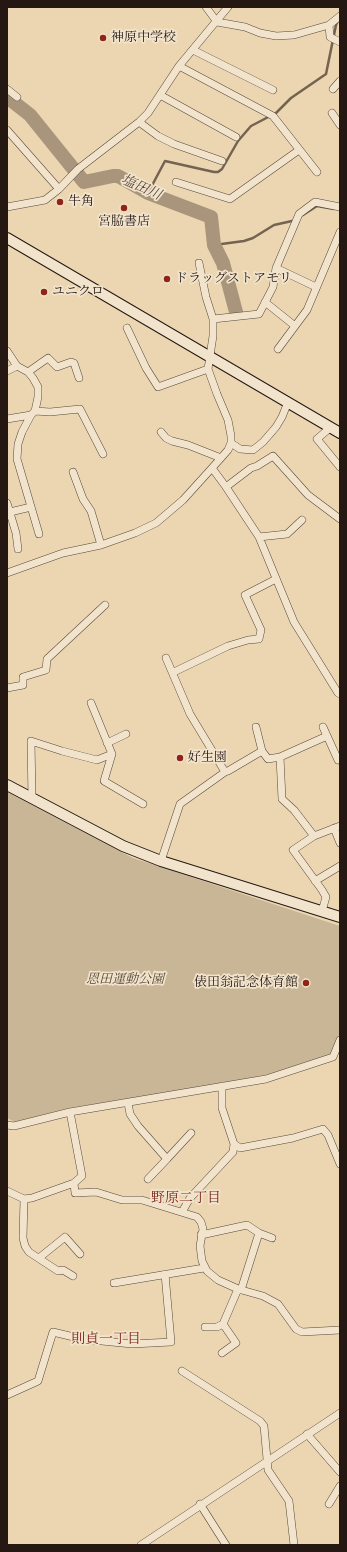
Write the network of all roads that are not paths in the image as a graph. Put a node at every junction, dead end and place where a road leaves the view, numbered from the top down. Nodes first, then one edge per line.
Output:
1 (206, 7) edge
2 (228, 7) edge
3 (340, 16) edge
4 (217, 22) junction
5 (329, 25) junction
6 (340, 42) edge
7 (193, 50) junction
8 (179, 66) junction
9 (340, 81) edge
10 (7, 89) edge
11 (333, 89) dead end
12 (272, 90) dead end
13 (160, 94) junction
14 (17, 97) dead end
15 (332, 113) dead end
16 (139, 122) junction
17 (340, 124) edge
18 (7, 130) edge
19 (236, 137) dead end
20 (300, 150) junction
21 (222, 161) dead end
22 (317, 172) dead end
23 (176, 182) dead end
24 (59, 189) junction
25 (7, 207) edge
26 (340, 207) edge
27 (340, 232) edge
28 (7, 238) edge
29 (199, 263) dead end
30 (276, 268) junction
31 (316, 287) junction
32 (265, 302) junction
33 (213, 320) junction
34 (295, 326) junction
35 (127, 328) dead end
36 (278, 349) dead end
37 (7, 351) edge
38 (210, 356) junction
39 (17, 366) junction
40 (208, 369) junction
41 (7, 371) edge
42 (28, 372) junction
43 (79, 378) dead end
44 (288, 402) junction
45 (33, 413) junction
46 (7, 419) edge
47 (336, 430) edge
48 (161, 432) dead end
49 (231, 443) junction
50 (103, 454) dead end
51 (221, 458) junction
52 (340, 467) edge
53 (212, 468) junction
54 (73, 472) dead end
55 (226, 487) junction
56 (7, 503) edge
57 (31, 507) junction
58 (10, 512) junction
59 (340, 519) edge
60 (302, 520) dead end
61 (40, 534) dead end
62 (259, 537) junction
63 (101, 545) junction
64 (18, 550) dead end
65 (7, 573) edge
66 (276, 579) junction
67 (105, 605) dead end
68 (166, 658) dead end
69 (176, 671) dead end
70 (7, 688) edge
71 (340, 694) edge
72 (91, 703) dead end
73 (256, 727) dead end
74 (323, 727) dead end
75 (126, 734) dead end
76 (327, 736) junction
77 (107, 743) junction
78 (262, 751) junction
79 (112, 754) junction
80 (280, 757) junction
81 (338, 760) dead end
82 (225, 772) junction
83 (7, 784) edge
84 (32, 798) junction
85 (143, 804) dead end
86 (337, 827) edge
87 (314, 836) junction
88 (340, 843) edge
89 (161, 861) junction
90 (340, 866) edge
91 (315, 881) junction
92 (322, 911) junction
93 (340, 917) edge
94 (340, 1040) edge
95 (222, 1086) junction
96 (128, 1103) junction
97 (70, 1112) junction
98 (7, 1125) edge
99 (191, 1133) dead end
100 (234, 1144) junction
101 (340, 1144) edge
102 (333, 1147) junction
103 (167, 1159) junction
104 (340, 1164) edge
105 (148, 1179) dead end
106 (74, 1183) junction
107 (7, 1191) edge
108 (24, 1199) junction
109 (182, 1212) junction
110 (259, 1233) junction
111 (201, 1235) junction
112 (272, 1238) dead end
113 (80, 1254) dead end
114 (39, 1258) junction
115 (204, 1268) junction
116 (165, 1274) junction
117 (73, 1276) dead end
118 (114, 1283) dead end
119 (239, 1290) junction
120 (223, 1324) junction
121 (205, 1327) dead end
122 (340, 1330) edge
123 (222, 1353) dead end
124 (182, 1371) dead end
125 (7, 1394) edge
126 (340, 1412) edge
127 (307, 1434) junction
128 (268, 1460) junction
129 (340, 1472) edge
130 (340, 1486) edge
131 (200, 1504) junction
132 (329, 1504) dead end
133 (141, 1545) edge
134 (226, 1545) edge
135 (294, 1545) edge

1 - 4 street
2 - 4 street
3 - 5 street
4 - 5 street
4 - 7 street
5 - 6 street
7 - 8 street
7 - 12 street
8 - 13 street
8 - 20 street
9 - 11 street
10 - 14 street
13 - 16 street
13 - 19 street
15 - 17 street
16 - 21 street
16 - 24 street
18 - 24 street
20 - 22 street
20 - 23 street
24 - 25 street
26 - 30 street
27 - 31 street
28 - 38 street
29 - 33 street
30 - 31 street
30 - 32 street
31 - 34 street
32 - 33 street
32 - 34 street
33 - 38 street
34 - 36 street
35 - 40 street
37 - 39 street
38 - 40 street
38 - 44 street
39 - 41 street
39 - 42 street
40 - 49 street
42 - 43 street
42 - 45 street
44 - 47 street
44 - 49 street
45 - 46 street
45 - 50 street
45 - 57 street
47 - 52 street
48 - 51 street
49 - 51 street
51 - 53 street
53 - 55 street
53 - 63 street
54 - 63 street
55 - 59 street
55 - 62 street
56 - 58 street
57 - 58 street
57 - 61 street
58 - 64 street
60 - 62 street
62 - 66 street
63 - 65 street
66 - 69 street
66 - 71 street
67 - 70 street
68 - 82 street
72 - 77 street
73 - 78 street
74 - 76 street
75 - 77 street
76 - 80 street
76 - 81 street
77 - 79 street
78 - 80 street
78 - 82 street
79 - 84 street
79 - 85 street
80 - 87 street
82 - 89 street
83 - 84 street
84 - 89 street
86 - 87 street
86 - 88 street
87 - 91 street
89 - 92 street
90 - 91 street
91 - 92 street
92 - 93 street
94 - 95 street
95 - 96 street
95 - 100 street
96 - 97 street
96 - 103 street
97 - 98 street
97 - 106 street
99 - 103 street
100 - 102 street
100 - 109 street
101 - 102 street
102 - 104 street
103 - 105 street
106 - 108 street
106 - 109 street
107 - 108 street
108 - 114 street
109 - 111 street
110 - 111 street
110 - 112 street
110 - 119 street
111 - 115 street
113 - 114 street
114 - 117 street
115 - 116 street
115 - 119 street
116 - 118 street
116 - 125 street
119 - 120 street
119 - 122 street
120 - 121 street
120 - 123 street
124 - 128 street
126 - 127 street
127 - 128 street
127 - 129 street
128 - 131 street
128 - 135 street
130 - 132 street
131 - 133 street
131 - 134 street

